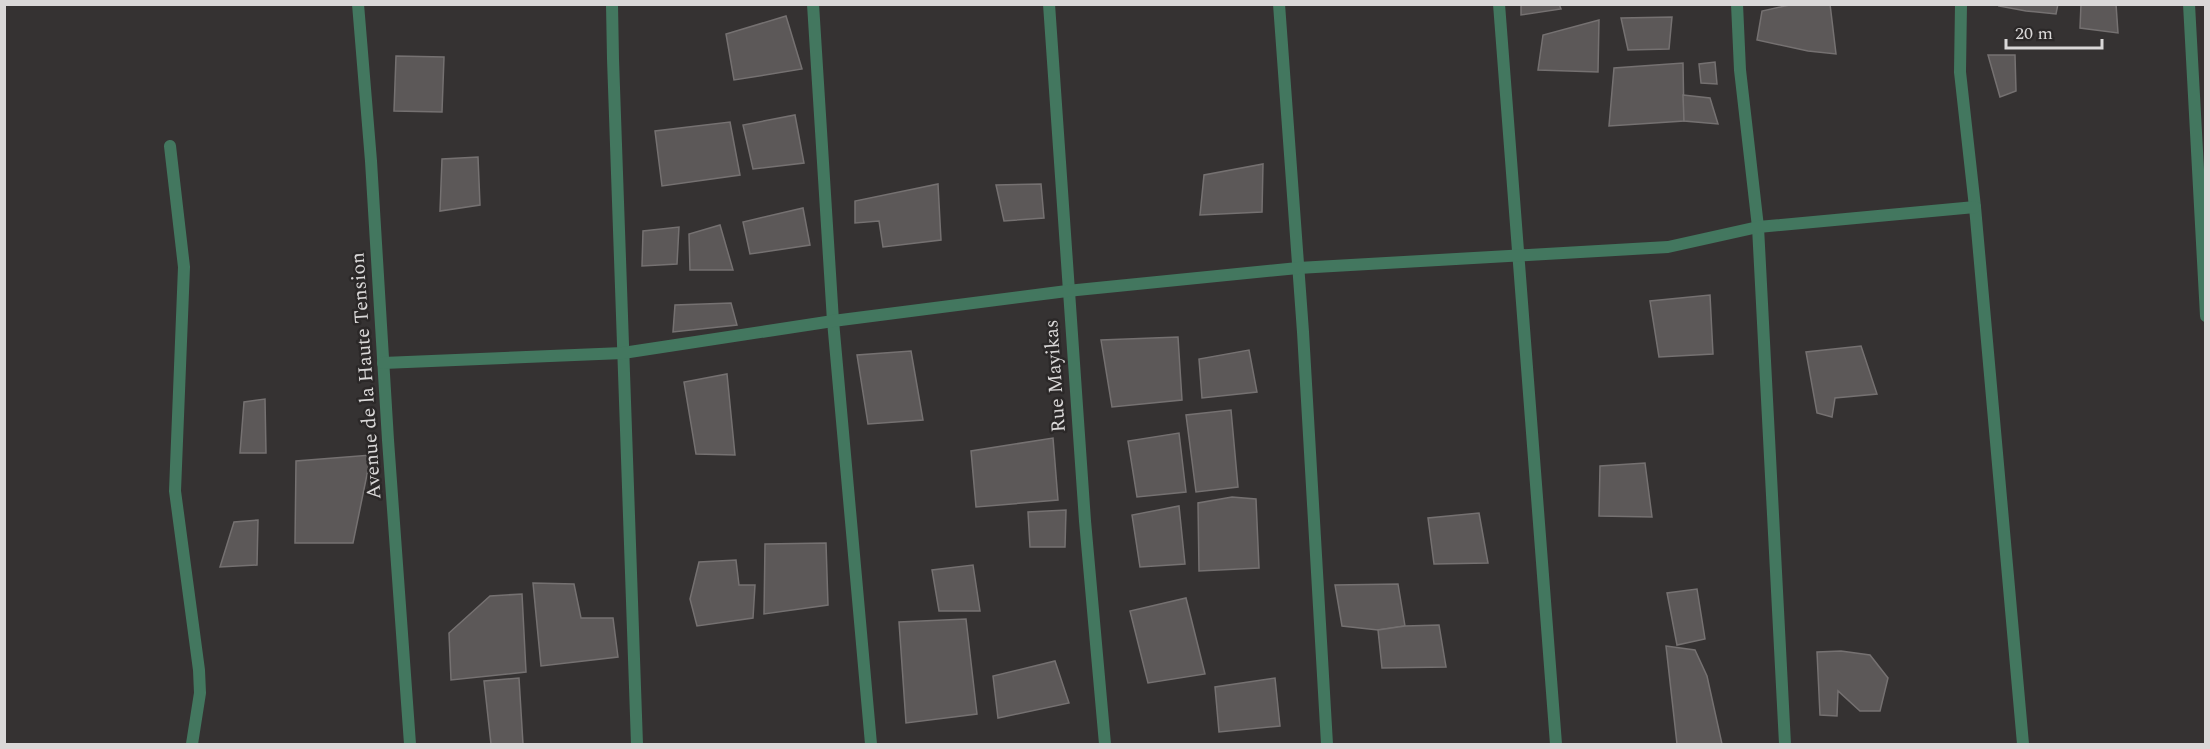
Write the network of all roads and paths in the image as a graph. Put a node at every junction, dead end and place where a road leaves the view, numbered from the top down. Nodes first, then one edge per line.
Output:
1 (358, 4) edge
2 (612, 4) edge
3 (813, 4) edge
4 (1049, 4) edge
5 (1279, 4) edge
6 (1498, 4) edge
7 (1737, 4) edge
8 (1961, 4) edge
9 (2188, 4) edge
10 (170, 146) dead end
11 (1975, 207) junction
12 (1758, 227) junction
13 (1519, 254) junction
14 (1298, 268) junction
15 (1067, 291) junction
16 (2205, 316) edge
17 (833, 321) junction
18 (623, 353) junction
19 (383, 363) junction
20 (192, 744) edge
21 (410, 744) edge
22 (637, 744) edge
23 (871, 744) edge
24 (1106, 744) edge
25 (1327, 744) edge
26 (1556, 744) edge
27 (1785, 744) edge
28 (2023, 744) edge

1 - 19 street, Avenue de la Haute Tension
2 - 18 street
3 - 17 street
4 - 15 street, Rue Mayikas
5 - 14 street
6 - 13 street
7 - 12 street
8 - 11 street
9 - 16 street
10 - 20 street
11 - 12 street
11 - 28 street
12 - 13 street
12 - 27 street
13 - 14 street
13 - 26 street
14 - 15 street
14 - 25 street
15 - 17 street
15 - 24 street, Rue Mayikas
17 - 18 street
17 - 23 street
18 - 19 street
18 - 22 street
19 - 21 street, Avenue de la Haute Tension

